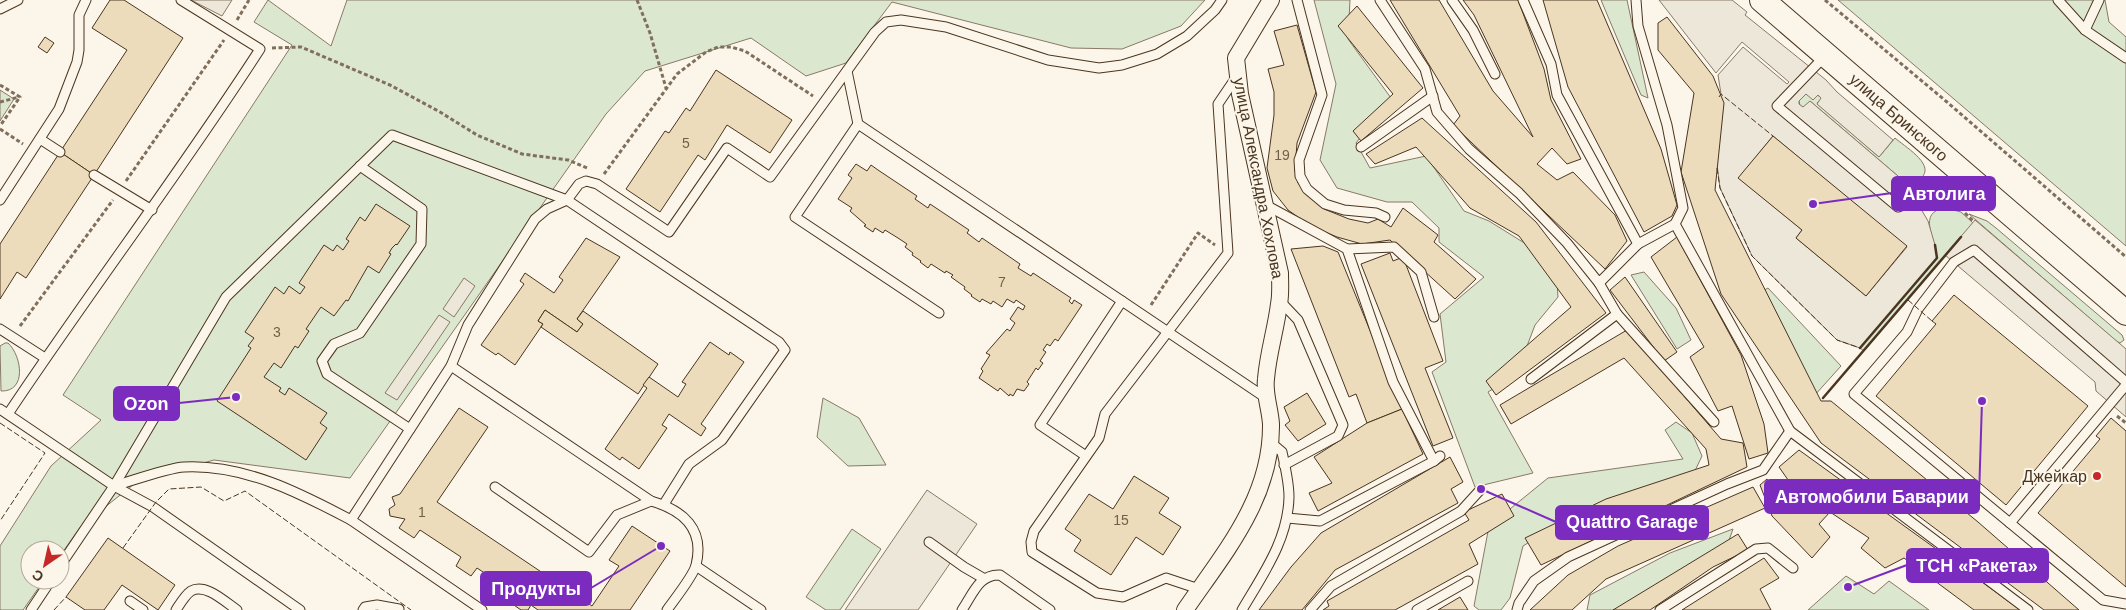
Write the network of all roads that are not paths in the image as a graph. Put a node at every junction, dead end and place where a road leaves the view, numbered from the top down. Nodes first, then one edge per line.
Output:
1 (18, 0) edge
2 (86, 0) edge
3 (181, 0) edge
4 (1222, 0) edge
5 (1271, 0) edge
6 (1297, 0) edge
7 (1380, 0) edge
8 (1452, 0) edge
9 (1523, 0) edge
10 (1636, 0) edge
11 (1762, 0) edge
12 (2058, 0) edge
13 (2099, 0) edge
14 (0, 9) edge
15 (2085, 30) junction
16 (1826, 55) junction
17 (2126, 58) edge
18 (847, 71) junction
19 (1238, 74) junction
20 (1495, 74) dead end
21 (1433, 96) junction
22 (858, 124) junction
23 (40, 139) junction
24 (1361, 147) dead end
25 (60, 152) dead end
26 (360, 166) junction
27 (94, 175) dead end
28 (1970, 179) junction
29 (0, 200) edge
30 (567, 200) junction
31 (1263, 204) junction
32 (152, 210) junction
33 (1385, 217) dead end
34 (1675, 224) junction
35 (1638, 244) junction
36 (1347, 249) junction
37 (1599, 283) junction
38 (1122, 301) junction
39 (1280, 301) junction
40 (939, 313) dead end
41 (2126, 313) edge
42 (1617, 314) junction
43 (1434, 317) dead end
44 (0, 329) edge
45 (1168, 332) junction
46 (45, 358) junction
47 (451, 366) junction
48 (1531, 379) dead end
49 (2125, 379) edge
50 (1266, 398) junction
51 (0, 409) edge
52 (8, 414) junction
53 (1714, 422) dead end
54 (410, 429) junction
55 (1790, 431) junction
56 (1269, 441) junction
57 (1086, 456) junction
58 (1284, 465) junction
59 (114, 486) junction
60 (495, 487) dead end
61 (1481, 489) dead end
62 (651, 501) junction
63 (664, 504) junction
64 (1288, 518) junction
65 (351, 520) junction
66 (2010, 522) junction
67 (929, 542) dead end
68 (70, 551) edge
69 (696, 566) junction
70 (1793, 568) dead end
71 (983, 578) junction
72 (1468, 581) dead end
73 (1199, 589) junction
74 (44, 590) edge
75 (130, 601) dead end
76 (2126, 604) edge
77 (31, 610) edge
78 (143, 610) edge
79 (176, 610) edge
80 (237, 610) edge
81 (300, 610) edge
82 (363, 610) edge
83 (398, 610) edge
84 (482, 610) edge
85 (667, 610) edge
86 (761, 610) edge
87 (962, 610) edge
88 (1050, 610) edge
89 (1185, 610) edge
90 (1242, 610) edge
91 (1310, 610) edge
92 (1417, 610) edge
93 (1517, 610) edge
94 (1660, 610) edge
95 (2028, 610) edge

1 - 14 lane
2 - 23 lane
3 - 32 lane
4 - 18 lane
5 - 19 street, улица Александра Хохлова
6 - 33 lane
7 - 21 lane
8 - 20 lane
9 - 35 lane
10 - 34 lane
11 - 16 main road, улица Бринского
12 - 15 lane
13 - 15 lane
15 - 17 lane
16 - 28 main road, улица Бринского
16 - 28 lane
18 - 22 lane
18 - 30 lane
19 - 31 street, улица Александра Хохлова
19 - 45 lane
21 - 24 lane
21 - 37 lane
22 - 38 lane
22 - 40 lane
23 - 25 lane
23 - 29 lane
26 - 30 lane
26 - 54 lane
26 - 59 lane
27 - 32 lane
28 - 41 main road, улица Бринского
30 - 47 lane
30 - 63 lane
31 - 36 lane
31 - 39 street, улица Александра Хохлова
32 - 46 lane
34 - 35 lane
34 - 55 lane
35 - 37 lane
36 - 43 lane
36 - 64 lane
37 - 42 lane
38 - 45 lane
38 - 57 lane
39 - 50 street, улица Александра Хохлова
39 - 58 lane
42 - 48 lane
42 - 53 lane
44 - 46 lane
45 - 50 lane
45 - 57 lane
46 - 52 lane
47 - 54 lane
47 - 62 lane
49 - 66 lane
49 - 66 lane
50 - 56 street, улица Александра Хохлова
51 - 52 lane
52 - 59 lane
54 - 65 lane
55 - 93 lane
55 - 95 lane
56 - 58 lane
56 - 73 street, улица Александра Хохлова
57 - 73 lane
58 - 64 lane
59 - 65 lane
59 - 68 lane
59 - 81 lane
60 - 62 lane
61 - 91 lane
62 - 63 lane
63 - 69 lane
64 - 90 lane
65 - 84 lane
66 - 76 lane
67 - 71 lane
69 - 85 lane
69 - 86 lane
70 - 94 lane
71 - 87 lane
71 - 88 lane
72 - 92 lane
73 - 89 street, улица Александра Хохлова
74 - 77 lane
75 - 78 lane
79 - 80 lane
82 - 83 lane

